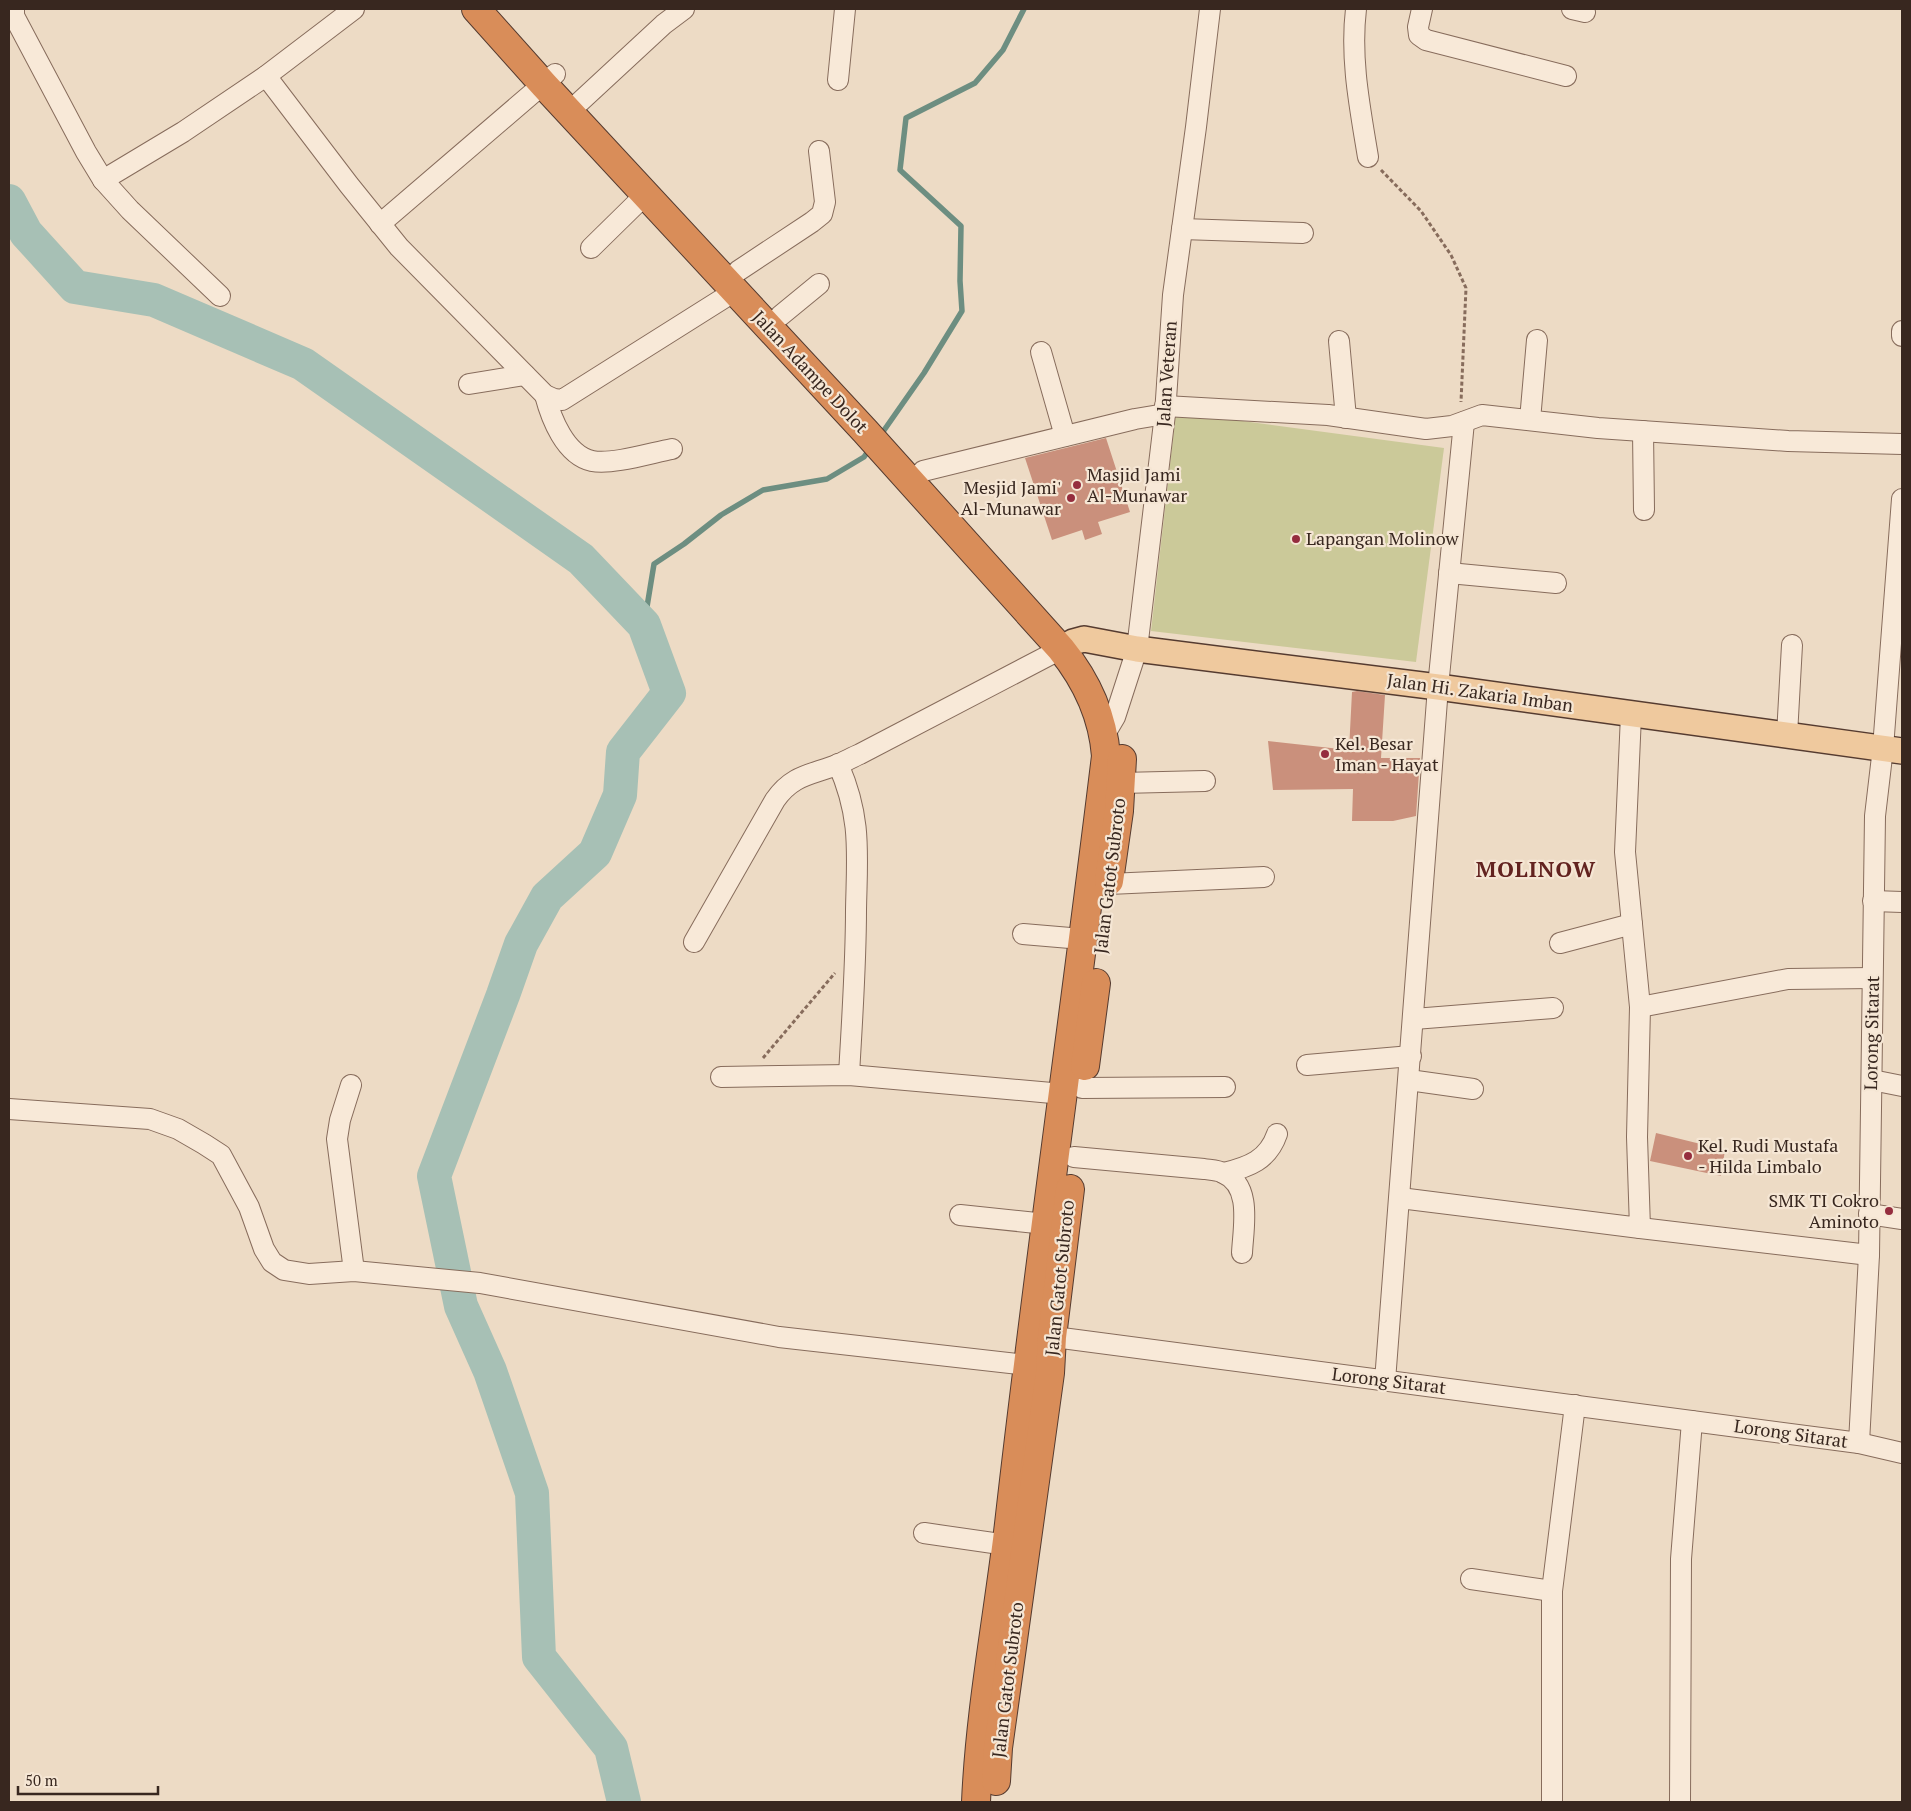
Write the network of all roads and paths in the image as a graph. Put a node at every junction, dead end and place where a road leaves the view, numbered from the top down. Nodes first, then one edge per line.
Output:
1 (14, 9) edge
2 (354, 9) edge
3 (476, 9) edge
4 (496, 9) edge
5 (684, 9) edge
6 (845, 9) edge
7 (1210, 9) edge
8 (1356, 9) edge
9 (1422, 9) edge
10 (266, 76) junction
11 (1566, 76) dead end
12 (549, 80) junction
13 (838, 80) dead end
14 (576, 105) junction
15 (819, 151) dead end
16 (1368, 157) joint
17 (103, 180) junction
18 (646, 194) junction
19 (380, 224) junction
20 (1182, 229) junction
21 (1303, 233) dead end
22 (591, 248) dead end
23 (737, 281) junction
24 (819, 284) dead end
25 (220, 296) dead end
26 (780, 316) junction
27 (1902, 331) edge
28 (1902, 336) edge
29 (1537, 340) dead end
30 (1339, 341) dead end
31 (1041, 352) dead end
32 (525, 375) junction
33 (468, 384) dead end
34 (545, 395) junction
35 (1461, 400) dead end
36 (1165, 410) junction
37 (1346, 418) junction
38 (1530, 420) junction
39 (1464, 422) junction
40 (871, 426) junction
41 (1643, 431) junction
42 (1064, 436) junction
43 (1902, 444) edge
44 (672, 449) dead end
45 (894, 450) junction
46 (923, 471) junction
47 (1902, 499) edge
48 (1644, 510) dead end
49 (1450, 573) junction
50 (1556, 583) dead end
51 (1067, 645) junction
52 (1792, 645) dead end
53 (1138, 649) junction
54 (1438, 687) junction
55 (1631, 714) junction
56 (1787, 735) junction
57 (1112, 740) junction
58 (1893, 749) edge
59 (838, 764) junction
60 (1205, 781) dead end
61 (1121, 783) junction
62 (1103, 855) junction
63 (1264, 877) dead end
64 (1109, 884) junction
65 (1873, 901) junction
66 (1902, 902) edge
67 (1632, 924) junction
68 (1023, 934) dead end
69 (1082, 940) junction
70 (694, 942) dead end
71 (1560, 943) dead end
72 (856, 948) junction
73 (1872, 978) junction
74 (1640, 1007) junction
75 (1553, 1008) dead end
76 (1414, 1019) junction
77 (1411, 1056) junction
78 (1307, 1065) dead end
79 (849, 1075) junction
80 (721, 1077) dead end
81 (747, 1078) junction
82 (1409, 1080) junction
83 (1872, 1080) junction
84 (351, 1085) dead end
85 (1902, 1086) edge
86 (1225, 1087) dead end
87 (1473, 1089) dead end
88 (1072, 1091) junction
89 (9, 1109) edge
90 (1277, 1134) dead end
91 (1074, 1157) junction
92 (1224, 1173) junction
93 (1400, 1198) junction
94 (960, 1214) dead end
95 (1869, 1214) junction
96 (1902, 1219) edge
97 (1046, 1224) junction
98 (1640, 1228) junction
99 (1242, 1253) dead end
100 (1869, 1255) junction
101 (354, 1271) junction
102 (1042, 1336) junction
103 (1027, 1366) junction
104 (1386, 1380) junction
105 (1575, 1404) junction
106 (1692, 1421) junction
107 (1859, 1443) junction
108 (1902, 1453) edge
109 (924, 1533) dead end
110 (1006, 1545) junction
111 (1472, 1579) dead end
112 (1552, 1591) junction
113 (990, 1740) junction
114 (976, 1802) edge
115 (994, 1802) edge
116 (1552, 1802) edge
117 (1680, 1802) edge

1 - 17 street
2 - 10 street
3 - 12 highway, Jalan Adampe Dolot
4 - 12 highway, Jalan Adampe Dolot
5 - 14 street
6 - 13 street
7 - 20 street, Jalan Veteran
8 - 16 street
9 - 11 street
10 - 17 street
10 - 19 street
12 - 14 highway, Jalan Adampe Dolot
12 - 19 street
14 - 18 highway, Jalan Adampe Dolot
14 - 23 highway, Jalan Adampe Dolot
15 - 23 street
16 - 35 path
17 - 25 street
18 - 22 street
18 - 23 highway, Jalan Adampe Dolot
19 - 32 street
20 - 21 street
20 - 36 street, Jalan Veteran
23 - 26 highway, Jalan Adampe Dolot
23 - 34 street
23 - 40 highway, Jalan Adampe Dolot
24 - 26 street
26 - 40 highway, Jalan Adampe Dolot
27 - 28 street
29 - 38 street
30 - 37 street
31 - 42 street
32 - 33 street
32 - 34 street
34 - 44 street
36 - 37 street
36 - 42 street
36 - 53 street, Jalan Veteran
37 - 39 street
38 - 39 street
38 - 41 street
39 - 49 street
40 - 45 highway, Jalan Adampe Dolot
41 - 43 street
41 - 48 street
42 - 46 street
45 - 46 highway, Jalan Adampe Dolot
45 - 51 highway, Jalan Adampe Dolot
46 - 51 highway, Jalan Adampe Dolot
47 - 58 street, Lorong Sitarat
49 - 50 street
49 - 54 street
51 - 53 main road, Jalan Hi. Zakaria Imban
51 - 57 highway, Jalan Adampe Dolot
51 - 59 street
52 - 56 street
53 - 54 main road, Jalan Hi. Zakaria Imban
53 - 57 street, Jalan Veteran
54 - 55 main road, Jalan Hi. Zakaria Imban
54 - 76 street
55 - 56 main road, Jalan Hi. Zakaria Imban
55 - 67 street
56 - 58 main road, Jalan Hi. Zakaria Imban
57 - 61 highway, Jalan Gatot Subroto
57 - 62 highway, Jalan Gatot Subroto
58 - 65 street, Lorong Sitarat
59 - 70 street
59 - 72 street
60 - 61 street
61 - 62 highway, Jalan Gatot Subroto
62 - 64 highway, Jalan Gatot Subroto
62 - 69 highway, Jalan Gatot Subroto
63 - 64 street
64 - 88 highway, Jalan Gatot Subroto
65 - 66 street
65 - 73 street, Lorong Sitarat
67 - 71 street
67 - 74 street
68 - 69 street
69 - 88 highway, Jalan Gatot Subroto
72 - 79 street
72 - 81 path
73 - 74 street
73 - 83 street, Lorong Sitarat
74 - 98 street
75 - 76 street
76 - 77 street
77 - 78 street
77 - 82 street
79 - 81 street
79 - 88 street
80 - 81 street
82 - 87 street
82 - 93 street
83 - 85 street
83 - 95 street, Lorong Sitarat
84 - 101 street
86 - 88 street
88 - 91 highway, Jalan Gatot Subroto
88 - 97 highway, Jalan Gatot Subroto
89 - 101 street
90 - 92 street
91 - 92 street
91 - 102 highway, Jalan Gatot Subroto
92 - 99 street
93 - 98 street
93 - 104 street
94 - 97 street
95 - 96 street
95 - 100 street, Lorong Sitarat
97 - 102 highway, Jalan Gatot Subroto
98 - 100 street
100 - 107 street, Lorong Sitarat
101 - 103 street
102 - 103 highway, Jalan Gatot Subroto
102 - 104 street, Lorong Sitarat
102 - 113 highway, Jalan Gatot Subroto
103 - 110 highway, Jalan Gatot Subroto
104 - 105 street, Lorong Sitarat
105 - 106 street, Lorong Sitarat
105 - 112 street
106 - 107 street, Lorong Sitarat
106 - 117 street
107 - 108 street
109 - 110 street
110 - 113 highway, Jalan Gatot Subroto
111 - 112 street
112 - 116 street
113 - 114 highway, Jalan Gatot Subroto
113 - 115 highway, Jalan Gatot Subroto

